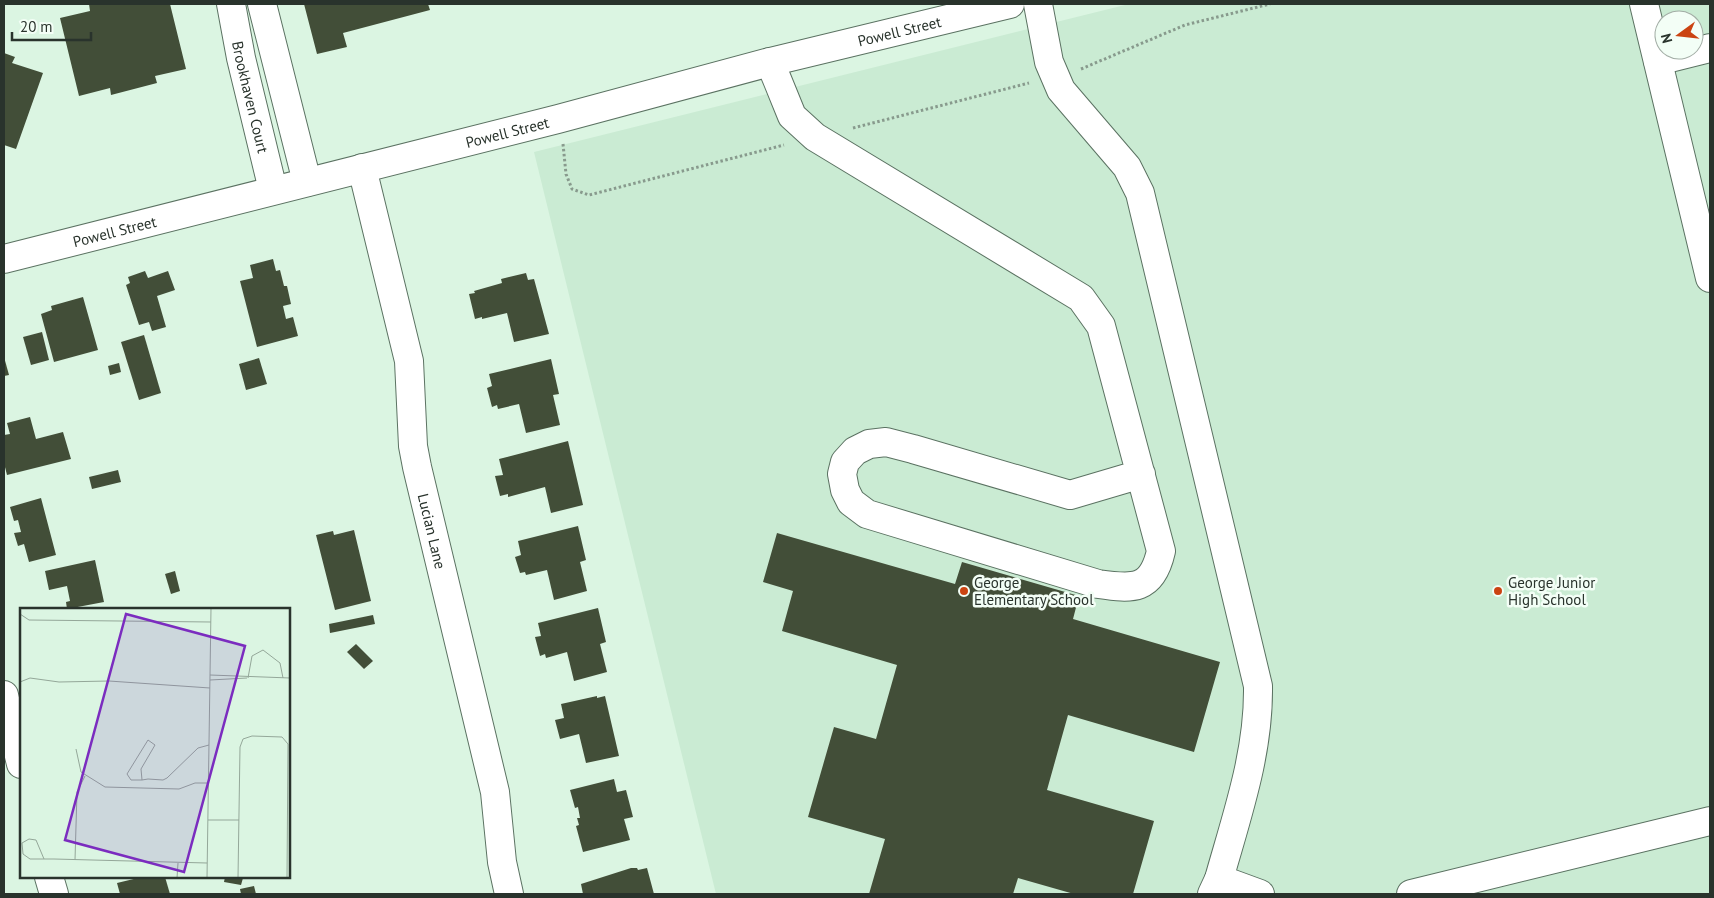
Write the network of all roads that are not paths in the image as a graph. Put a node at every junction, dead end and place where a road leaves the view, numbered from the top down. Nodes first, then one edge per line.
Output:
1 (231, 4) edge
2 (262, 4) edge
3 (1010, 4) edge
4 (1038, 4) edge
5 (1644, 4) edge
6 (1710, 48) edge
7 (1658, 61) junction
8 (770, 62) junction
9 (362, 168) junction
10 (307, 182) junction
11 (273, 190) junction
12 (4, 258) edge
13 (1710, 278) edge
14 (1141, 474) junction
15 (4, 695) edge
16 (20, 760) edge
17 (1710, 821) edge
18 (1216, 887) edge
19 (509, 894) edge
20 (1260, 894) edge
21 (1411, 894) edge

1 - 11 street, Brookhaven Court
2 - 10 street
3 - 8 street, Powell Street
4 - 18 street
5 - 7 street
6 - 7 street
7 - 13 street
8 - 9 street, Powell Street
8 - 14 street
9 - 10 street, Powell Street
9 - 19 street, Lucian Lane
10 - 11 street, Powell Street
11 - 12 street, Powell Street
14 - 14 street
15 - 16 street
17 - 21 street
18 - 20 street

